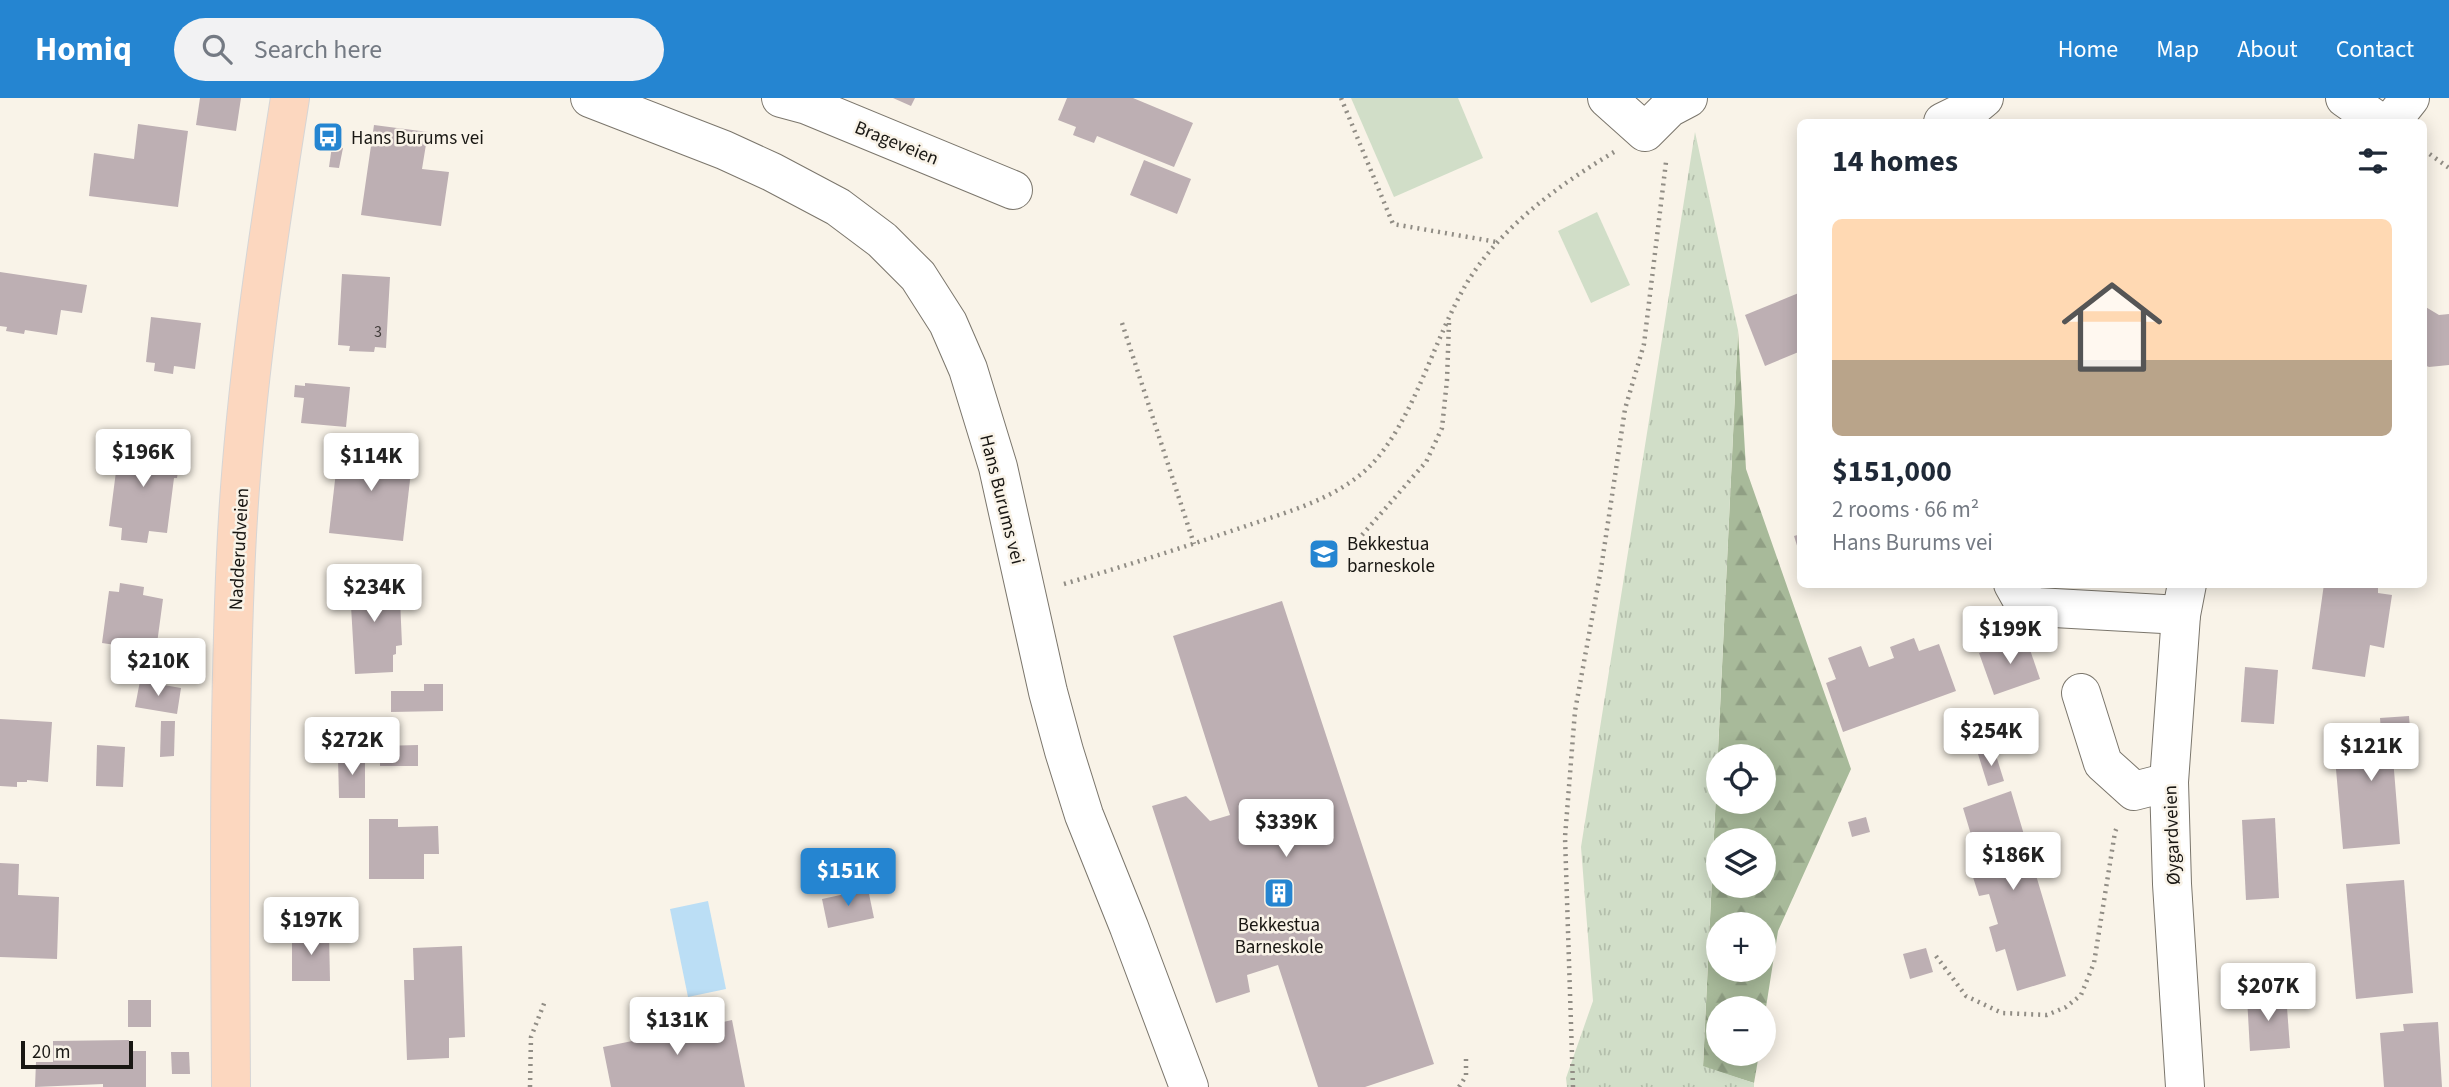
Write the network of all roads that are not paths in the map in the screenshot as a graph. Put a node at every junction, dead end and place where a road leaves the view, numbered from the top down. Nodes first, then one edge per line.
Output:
1 (290, 98) edge
2 (590, 98) edge
3 (1607, 98) edge
4 (1984, 98) edge
5 (2344, 98) edge
6 (2410, 98) edge
7 (799, 100) edge
8 (1667, 113) edge
9 (1948, 119) edge
10 (2375, 119) edge
11 (2393, 119) edge
12 (1013, 190) dead end
13 (2015, 588) edge
14 (2184, 600) edge
15 (2081, 693) dead end
16 (2152, 786) junction
17 (231, 1087) edge
18 (1189, 1087) edge
19 (2185, 1087) edge

1 - 17 main road, Nadderudveien
2 - 18 street, Hans Burums vei
3 - 8 street
4 - 9 street
5 - 10 street
6 - 11 street
7 - 12 street, Brageveien
13 - 14 street
14 - 16 street, Øygardveien
15 - 16 street
16 - 19 street, Øygardveien

